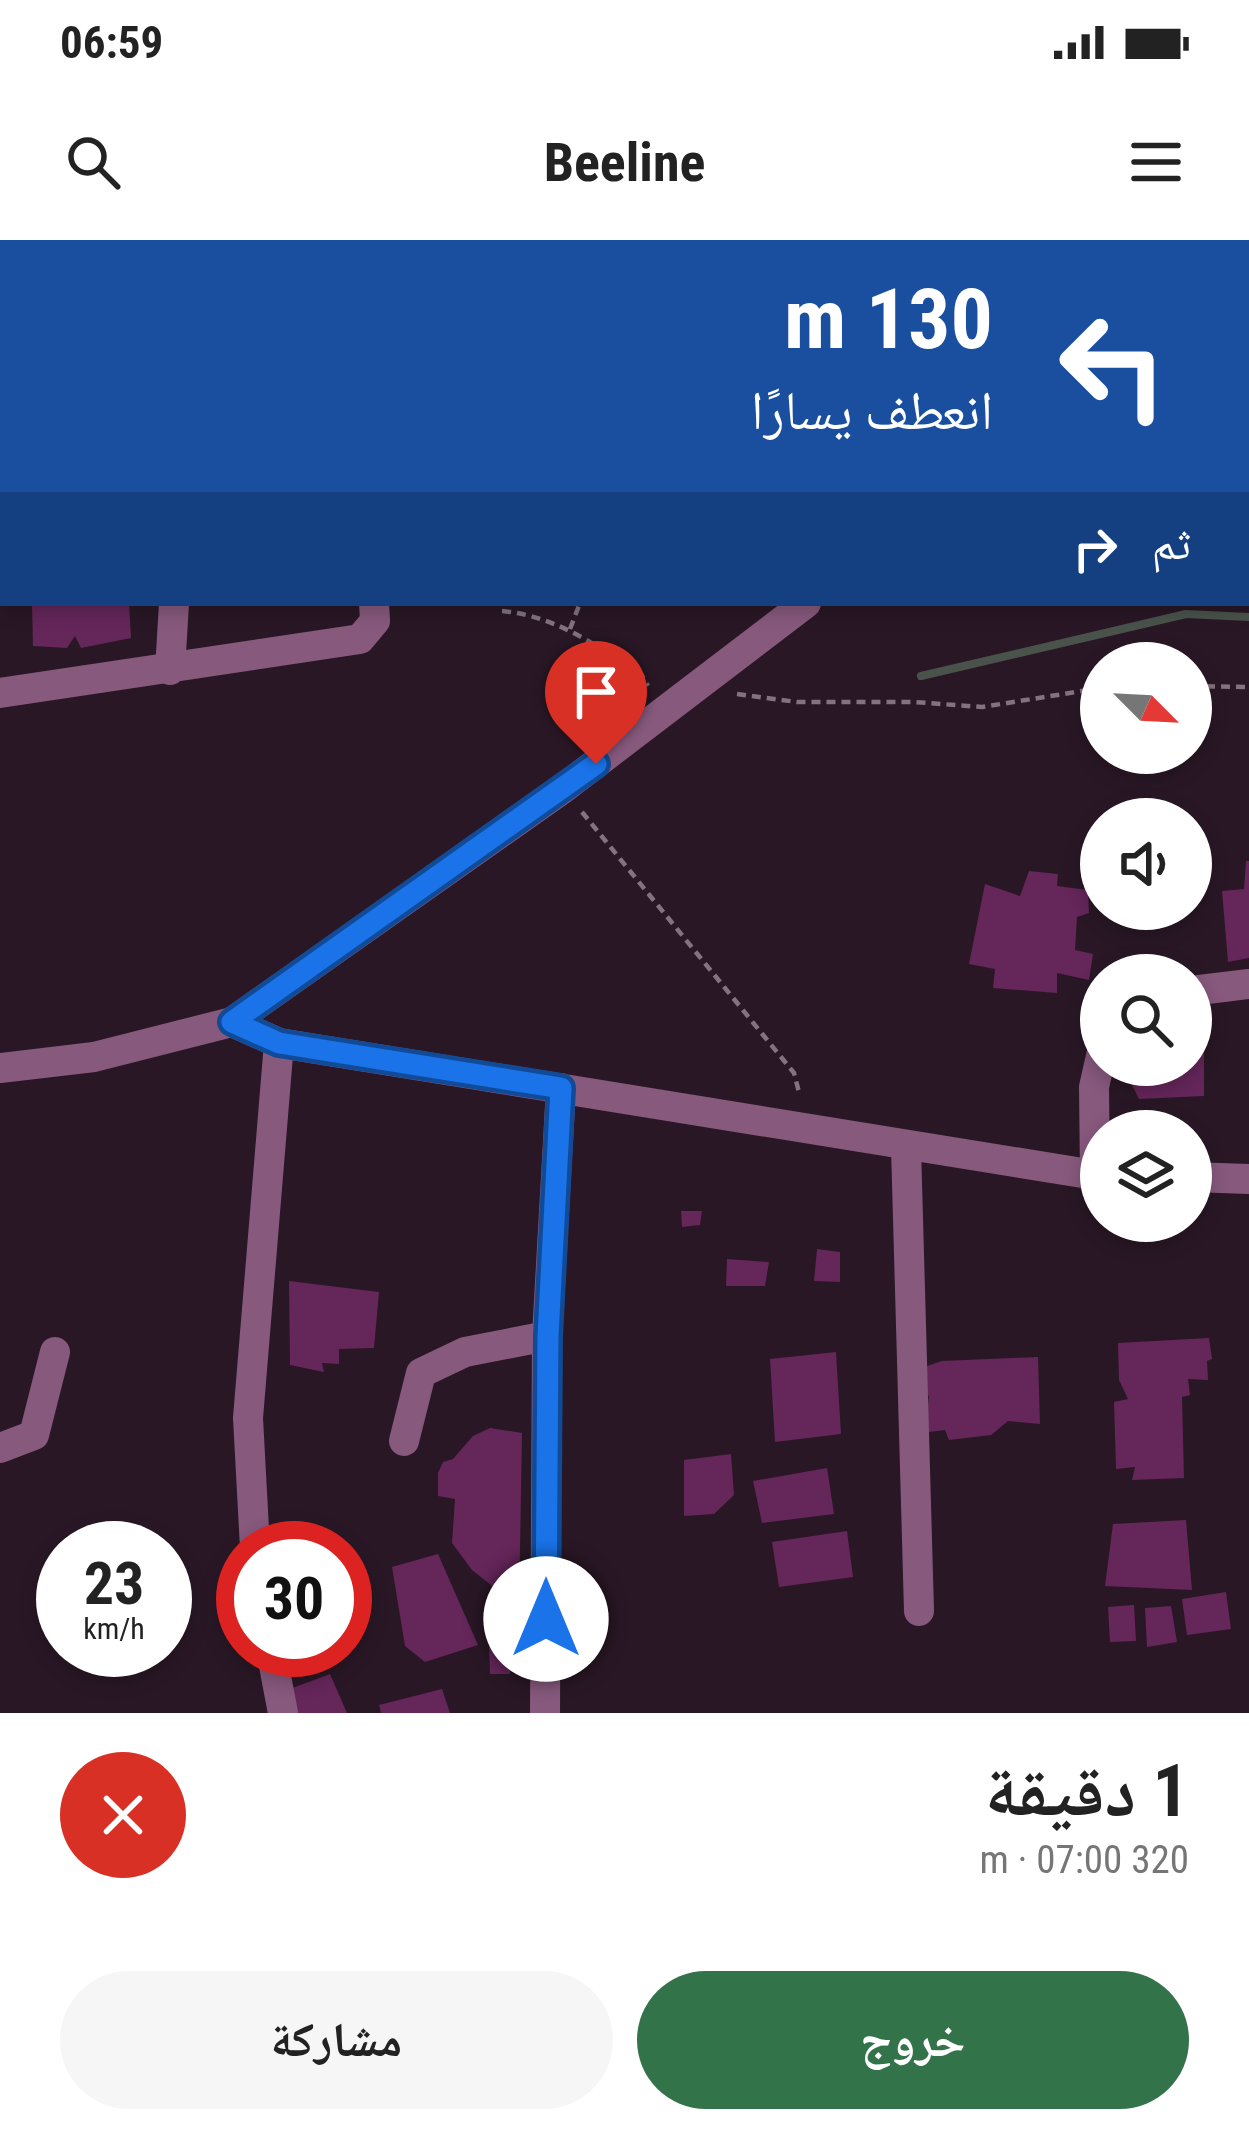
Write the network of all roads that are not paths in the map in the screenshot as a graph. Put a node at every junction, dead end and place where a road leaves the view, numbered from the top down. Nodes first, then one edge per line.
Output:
1 (174, 606) edge
2 (374, 606) edge
3 (802, 606) edge
4 (170, 670) junction
5 (0, 693) edge
6 (1249, 984) edge
7 (1212, 988) edge
8 (232, 1022) junction
9 (279, 1043) junction
10 (0, 1068) edge
11 (561, 1088) junction
12 (906, 1147) junction
13 (1080, 1173) edge
14 (1212, 1178) edge
15 (1249, 1179) edge
16 (548, 1336) junction
17 (55, 1352) dead end
18 (404, 1441) dead end
19 (0, 1448) edge
20 (254, 1521) edge
21 (919, 1611) dead end
22 (276, 1677) edge
23 (283, 1713) edge
24 (545, 1713) edge

1 - 4 street
2 - 4 street
3 - 8 street
4 - 5 street
6 - 7 street
8 - 9 street
8 - 10 street
9 - 11 street
9 - 20 street
11 - 12 street
11 - 16 street
12 - 13 street
12 - 21 street
14 - 15 street
16 - 18 street
16 - 24 street
17 - 19 street
22 - 23 street

